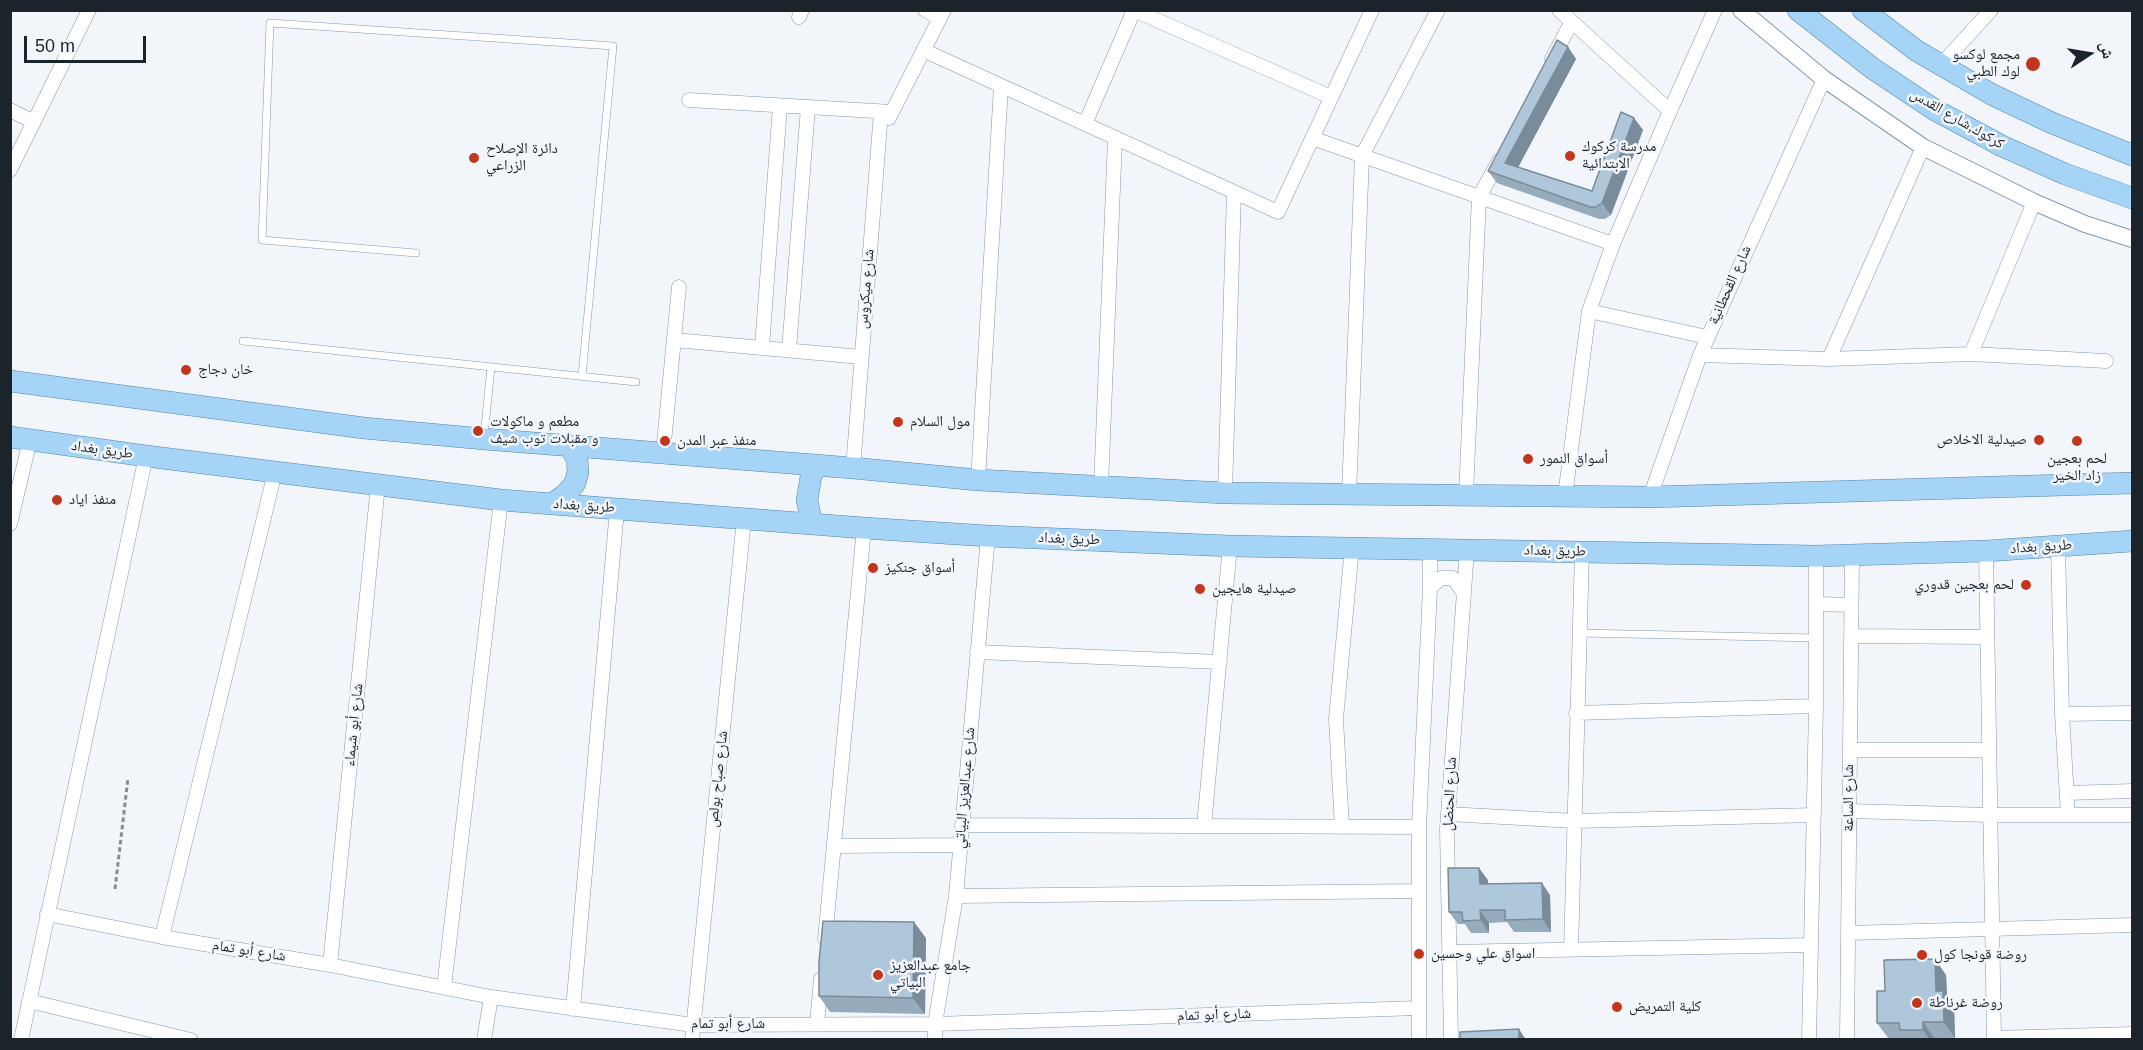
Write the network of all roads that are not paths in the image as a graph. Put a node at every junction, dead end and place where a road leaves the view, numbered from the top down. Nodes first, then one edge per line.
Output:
1 (89, 10) edge
2 (926, 10) edge
3 (1134, 10) edge
4 (1372, 10) edge
5 (1438, 10) edge
6 (1559, 10) edge
7 (1715, 10) edge
8 (1741, 10) edge
9 (1797, 10) edge
10 (1863, 10) edge
11 (1991, 10) edge
12 (942, 14) edge
13 (1571, 23) junction
14 (923, 50) junction
15 (1941, 65) junction
16 (1544, 75) edge
17 (1824, 79) junction
18 (1001, 86) junction
19 (1331, 98) junction
20 (689, 100) dead end
21 (780, 106) junction
22 (808, 107) junction
23 (10, 110) edge
24 (1670, 111) junction
25 (887, 112) junction
26 (34, 122) junction
27 (1085, 124) junction
28 (1115, 138) junction
29 (1312, 138) junction
30 (1506, 146) edge
31 (1923, 147) junction
32 (2133, 155) edge
33 (1362, 156) junction
34 (10, 170) edge
35 (1234, 192) junction
36 (1479, 197) junction
37 (2133, 198) edge
38 (2034, 202) junction
39 (2133, 239) edge
40 (1613, 244) junction
41 (416, 253) dead end
42 (679, 287) dead end
43 (1589, 311) junction
44 (1707, 337) junction
45 (675, 340) junction
46 (243, 341) dead end
47 (762, 347) junction
48 (789, 350) junction
49 (1971, 354) junction
50 (1700, 355) junction
51 (861, 357) junction
52 (1829, 359) junction
53 (2106, 361) dead end
54 (491, 367) junction
55 (582, 376) junction
56 (10, 381) edge
57 (636, 382) dead end
58 (20, 438) edge
59 (484, 439) junction
60 (570, 446) junction
61 (663, 453) junction
62 (146, 456) junction
63 (817, 465) junction
64 (853, 468) junction
65 (275, 472) junction
66 (978, 480) junction
67 (2133, 483) edge
68 (378, 485) junction
69 (1101, 487) junction
70 (1225, 493) junction
71 (1466, 495) junction
72 (1348, 496) junction
73 (1565, 496) junction
74 (1650, 497) junction
75 (501, 500) junction
76 (552, 504) junction
77 (617, 509) junction
78 (744, 519) junction
79 (10, 524) edge
80 (813, 524) junction
81 (864, 528) junction
82 (988, 536) junction
83 (2133, 541) edge
84 (1230, 546) junction
85 (2058, 546) junction
86 (1352, 548) junction
87 (1430, 550) junction
88 (1467, 550) junction
89 (1986, 551) junction
90 (1581, 552) junction
91 (1816, 556) junction
92 (1852, 556) junction
93 (1430, 588) junction
94 (1463, 592) junction
95 (1816, 604) junction
96 (1851, 605) junction
97 (1579, 633) junction
98 (1851, 636) junction
99 (1987, 637) junction
100 (1816, 638) junction
101 (977, 652) junction
102 (1220, 662) junction
103 (1816, 706) junction
104 (1576, 713) junction
105 (2133, 713) edge
106 (2062, 714) junction
107 (1850, 750) junction
108 (1989, 750) junction
109 (2133, 791) edge
110 (2067, 793) junction
111 (1850, 811) junction
112 (1448, 814) junction
113 (1814, 815) junction
114 (1989, 815) junction
115 (2068, 815) junction
116 (2133, 815) edge
117 (1575, 821) junction
118 (962, 825) junction
119 (1204, 826) junction
120 (1342, 827) junction
121 (1419, 827) junction
122 (834, 846) junction
123 (960, 846) junction
124 (1419, 891) junction
125 (956, 896) junction
126 (47, 914) junction
127 (2133, 926) edge
128 (1992, 929) junction
129 (1848, 933) junction
130 (162, 937) junction
131 (1811, 945) junction
132 (1571, 950) junction
133 (1449, 952) junction
134 (330, 965) junction
135 (444, 987) junction
136 (491, 997) junction
137 (29, 1001) junction
138 (1419, 1008) junction
139 (573, 1009) junction
140 (817, 1024) junction
141 (935, 1024) junction
142 (693, 1032) edge
143 (2133, 1034) edge
144 (1994, 1039) edge
145 (21, 1040) edge
146 (191, 1040) edge
147 (484, 1040) edge
148 (935, 1040) edge
149 (1419, 1040) edge
150 (1450, 1040) edge
151 (1809, 1040) edge
152 (1847, 1040) edge

1 - 26 street
2 - 12 street
3 - 19 street
3 - 27 street
4 - 19 street
5 - 33 street
6 - 13 street
7 - 24 street
8 - 17 street
9 - 37 main road, كركوك,شارع القدس
10 - 15 main road
11 - 15 street
12 - 14 street
13 - 16 street
13 - 24 street
14 - 18 street
14 - 25 street
15 - 32 main road
17 - 31 street
17 - 44 street, شارع القحطانية
18 - 27 street
18 - 66 street
19 - 29 street
20 - 21 street
21 - 22 street
21 - 47 street
22 - 25 street
22 - 48 street
23 - 26 street
24 - 40 street
25 - 51 street, شارع ميكروس
26 - 34 street
27 - 28 street
28 - 35 street
28 - 69 street
29 - 33 street
29 - 35 street
30 - 36 street
31 - 38 street
31 - 52 street
33 - 36 street
33 - 72 street
35 - 70 street
36 - 40 street
36 - 71 street
38 - 39 street
38 - 49 street
40 - 43 street
41 - 55 lane
42 - 45 street
43 - 44 street
43 - 73 street
44 - 50 street, شارع القحطانية
45 - 47 street
45 - 61 street
46 - 54 lane
47 - 48 street
48 - 51 street
49 - 52 street
49 - 53 street
50 - 52 street
50 - 74 street, شارع القحطانية
51 - 64 street, شارع ميكروس
54 - 55 lane
54 - 59 lane
55 - 57 lane
56 - 59 main road
58 - 62 main road, طريق بغداد
58 - 79 street
59 - 60 main road
60 - 61 main road
60 - 76 main road
61 - 63 main road
62 - 65 main road, طريق بغداد
62 - 126 street
63 - 64 main road
63 - 80 main road
64 - 66 main road
65 - 68 main road, طريق بغداد
65 - 130 street
66 - 69 main road
67 - 74 main road
68 - 75 main road, طريق بغداد
68 - 134 street, شارع أبو شيماء
69 - 70 main road
70 - 72 main road
71 - 72 main road
71 - 73 main road
73 - 74 main road
75 - 76 main road, طريق بغداد
75 - 135 street
76 - 77 main road, طريق بغداد
77 - 78 main road, طريق بغداد
77 - 139 street
78 - 80 main road, طريق بغداد
78 - 142 street, شارع صباح بولص
80 - 81 main road, طريق بغداد
81 - 82 main road, طريق بغداد
81 - 122 street
82 - 84 main road, طريق بغداد
82 - 101 street, شارع عبدالعزيز البياتي
83 - 85 main road, طريق بغداد
84 - 86 main road, طريق بغداد
84 - 102 street
85 - 89 main road, طريق بغداد
85 - 106 street
86 - 87 main road, طريق بغداد
86 - 120 street
87 - 88 main road, طريق بغداد
87 - 93 street, شارع الحنضل
88 - 90 main road, طريق بغداد
88 - 94 street, شارع الحنضل
89 - 92 main road, طريق بغداد
89 - 99 street
90 - 91 main road, طريق بغداد
90 - 97 street
91 - 92 main road, طريق بغداد
91 - 95 street
92 - 96 street, شارع الساعة
93 - 94 street
93 - 121 street, شارع الحنضل
94 - 112 street, شارع الحنضل
95 - 96 street
95 - 100 street
96 - 98 street, شارع الساعة
97 - 100 lane
97 - 104 street
98 - 99 street
98 - 107 street, شارع الساعة
99 - 108 street
100 - 103 street
101 - 102 street
101 - 118 street, شارع عبدالعزيز البياتي
102 - 119 street
103 - 104 street
103 - 113 street
104 - 117 street
105 - 106 street
106 - 110 street
107 - 108 street
107 - 111 street, شارع الساعة
108 - 114 street
109 - 110 street
110 - 115 street
111 - 114 street
111 - 129 street, شارع الساعة
112 - 117 street
112 - 133 street, شارع الحنضل
113 - 117 street
113 - 131 street
114 - 115 street
114 - 128 street
115 - 116 street
117 - 132 street
118 - 119 street
118 - 123 street, شارع عبدالعزيز البياتي
119 - 120 street
120 - 121 street
121 - 124 street, شارع الحنضل
122 - 123 street
122 - 140 street
123 - 125 street, شارع عبدالعزيز البياتي
124 - 125 street
124 - 138 street, شارع الحنضل
125 - 141 street, شارع عبدالعزيز البياتي
126 - 130 street, شارع أبو تمام
126 - 137 street
127 - 128 street
128 - 129 street
128 - 144 street
129 - 152 street, شارع الساعة
130 - 134 street, شارع أبو تمام
131 - 132 street
131 - 151 street
132 - 133 street
133 - 150 street, شارع الحنضل
134 - 135 street, شارع أبو تمام
135 - 136 street, شارع أبو تمام
136 - 139 street, شارع أبو تمام
136 - 147 street
137 - 145 street
137 - 146 street
138 - 141 street, شارع أبو تمام
138 - 149 street, شارع الحنضل
139 - 142 street, شارع أبو تمام
140 - 141 street, شارع أبو تمام
140 - 142 street, شارع أبو تمام
141 - 148 street, شارع عبدالعزيز البياتي
143 - 144 street

